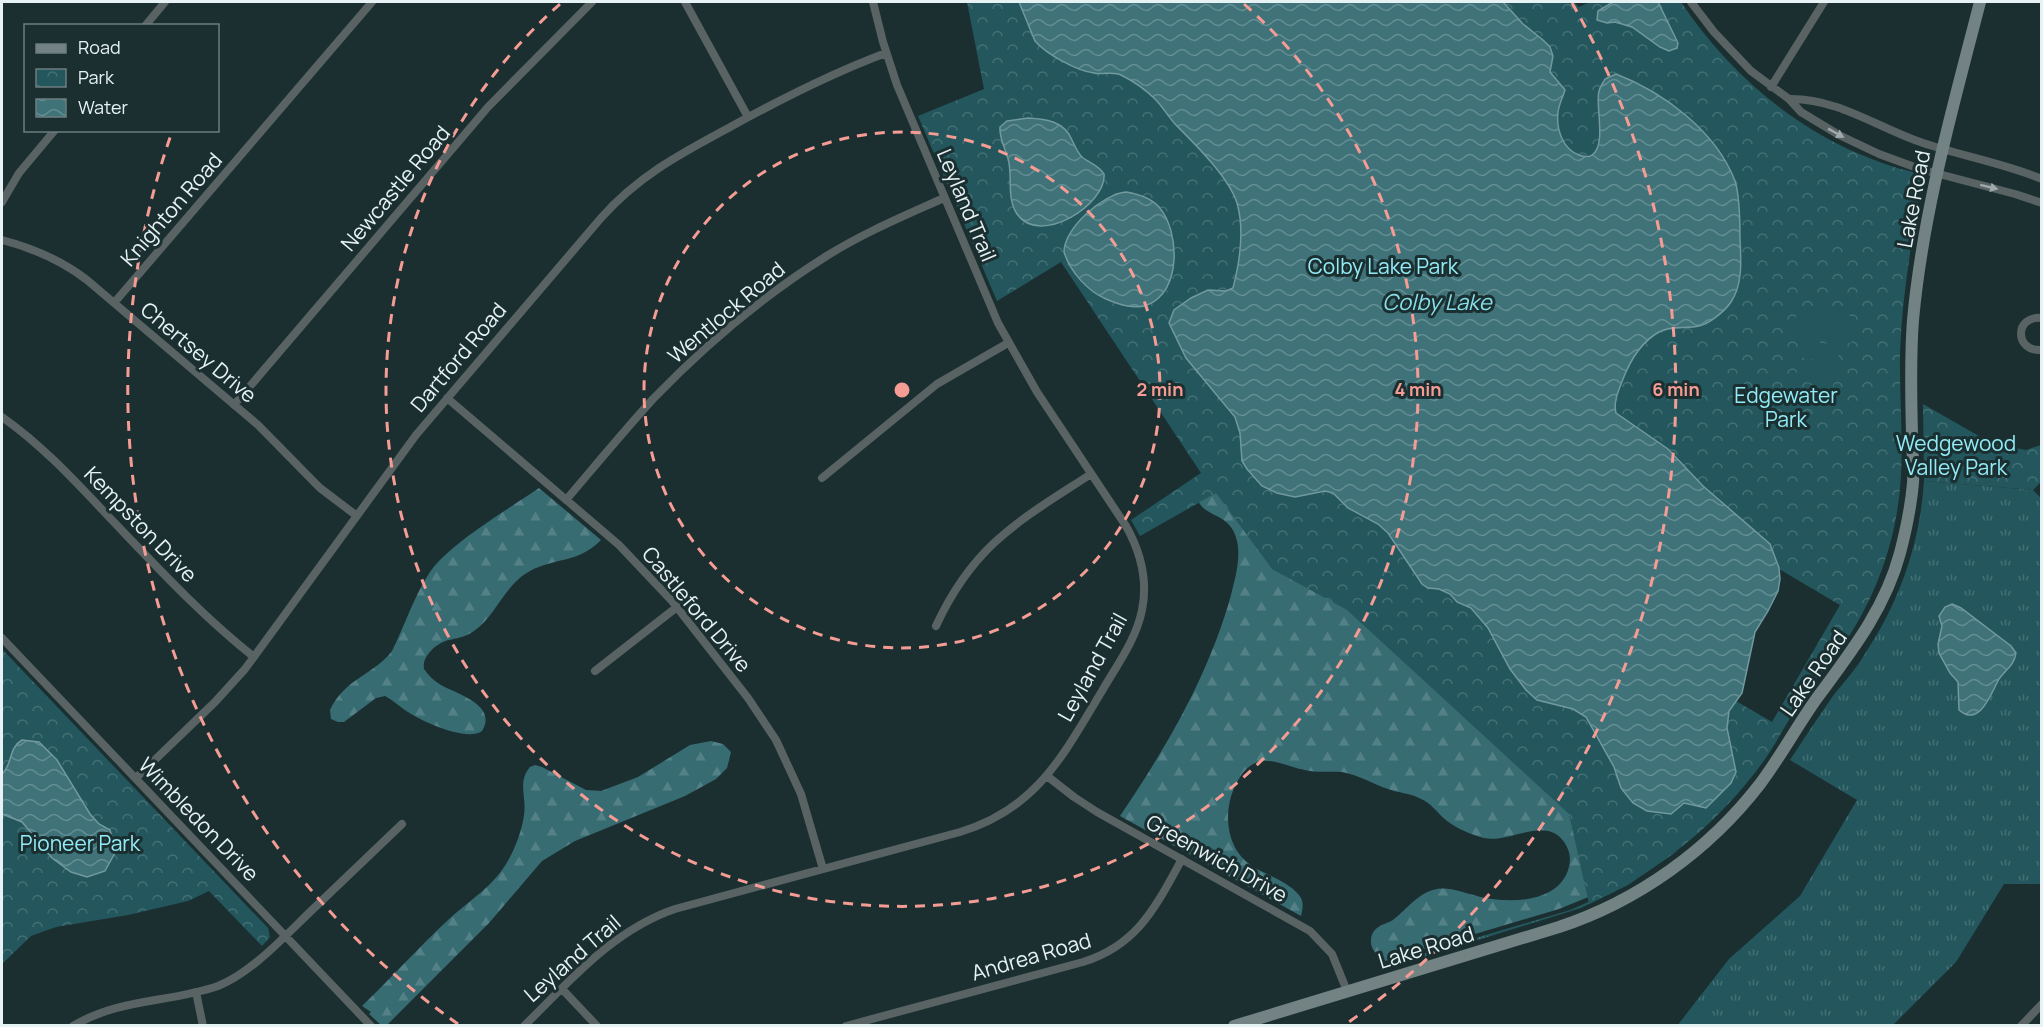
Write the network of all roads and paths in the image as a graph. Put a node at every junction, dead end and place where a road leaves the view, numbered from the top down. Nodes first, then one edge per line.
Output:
1 (165, 2) edge
2 (372, 2) edge
3 (592, 2) edge
4 (684, 2) edge
5 (873, 2) edge
6 (1691, 2) edge
7 (1824, 2) edge
8 (1980, 2) edge
9 (147, 24) edge
10 (886, 53) junction
11 (1771, 87) junction
12 (1789, 99) junction
13 (748, 117) junction
14 (53, 132) edge
15 (1942, 148) junction
16 (1936, 174) junction
17 (2042, 179) edge
18 (944, 198) junction
19 (2, 202) edge
20 (2042, 203) edge
21 (2, 240) edge
22 (114, 303) junction
23 (2042, 318) edge
24 (1008, 343) junction
25 (2042, 350) edge
26 (447, 398) junction
27 (234, 405) junction
28 (2, 417) edge
29 (1091, 474) junction
30 (822, 478) dead end
31 (566, 500) junction
32 (357, 516) junction
33 (677, 607) junction
34 (936, 626) dead end
35 (2, 638) edge
36 (254, 657) junction
37 (595, 671) dead end
38 (1047, 776) junction
39 (136, 778) junction
40 (402, 824) dead end
41 (1182, 859) junction
42 (823, 869) junction
43 (285, 936) junction
44 (562, 989) junction
45 (196, 992) junction
46 (1347, 992) junction
47 (2042, 1004) edge
48 (73, 1026) edge
49 (204, 1026) edge
50 (370, 1026) edge
51 (524, 1026) edge
52 (597, 1026) edge
53 (846, 1026) edge
54 (1234, 1026) edge
55 (2020, 1026) edge

1 - 9 street
2 - 22 street, Knighton Road
3 - 27 street, Newcastle Road
4 - 13 street
5 - 10 street, Leyland Trail
6 - 11 street
7 - 11 street
8 - 15 street, Lake Road
10 - 13 street, Dartford Road
10 - 18 street, Leyland Trail
11 - 12 street
12 - 15 street
12 -> 16 street
13 - 26 street, Dartford Road
14 - 19 street
15 - 16 street, Lake Road
15 - 17 street
16 -> 20 street
16 - 46 street, Lake Road
18 - 24 street, Leyland Trail
18 - 31 street, Wentlock Road
21 - 22 street, Chertsey Drive
22 - 27 street, Chertsey Drive
23 - 25 street
24 - 29 street, Leyland Trail
24 - 30 street
26 - 31 street, Castleford Drive
26 - 32 street, Dartford Road
27 - 32 street, Chertsey Drive
28 - 36 street, Kempston Drive
29 - 34 street
29 - 38 street, Leyland Trail
31 - 33 street, Castleford Drive
32 - 36 street, Dartford Road
33 - 37 street
33 - 42 street, Castleford Drive
35 - 39 street, Wimbledon Drive
36 - 39 street, Dartford Road
38 - 41 street, Greenwich Drive
38 - 42 street, Leyland Trail
39 - 43 street, Wimbledon Drive
40 - 43 street
41 - 46 street, Greenwich Drive
41 - 53 street, Andrea Road
42 - 44 street, Leyland Trail
43 - 45 street
43 - 50 street, Wimbledon Drive
44 - 51 street, Leyland Trail
44 - 52 street
45 - 48 street
45 - 49 street
46 - 54 street, Lake Road
47 - 55 street

